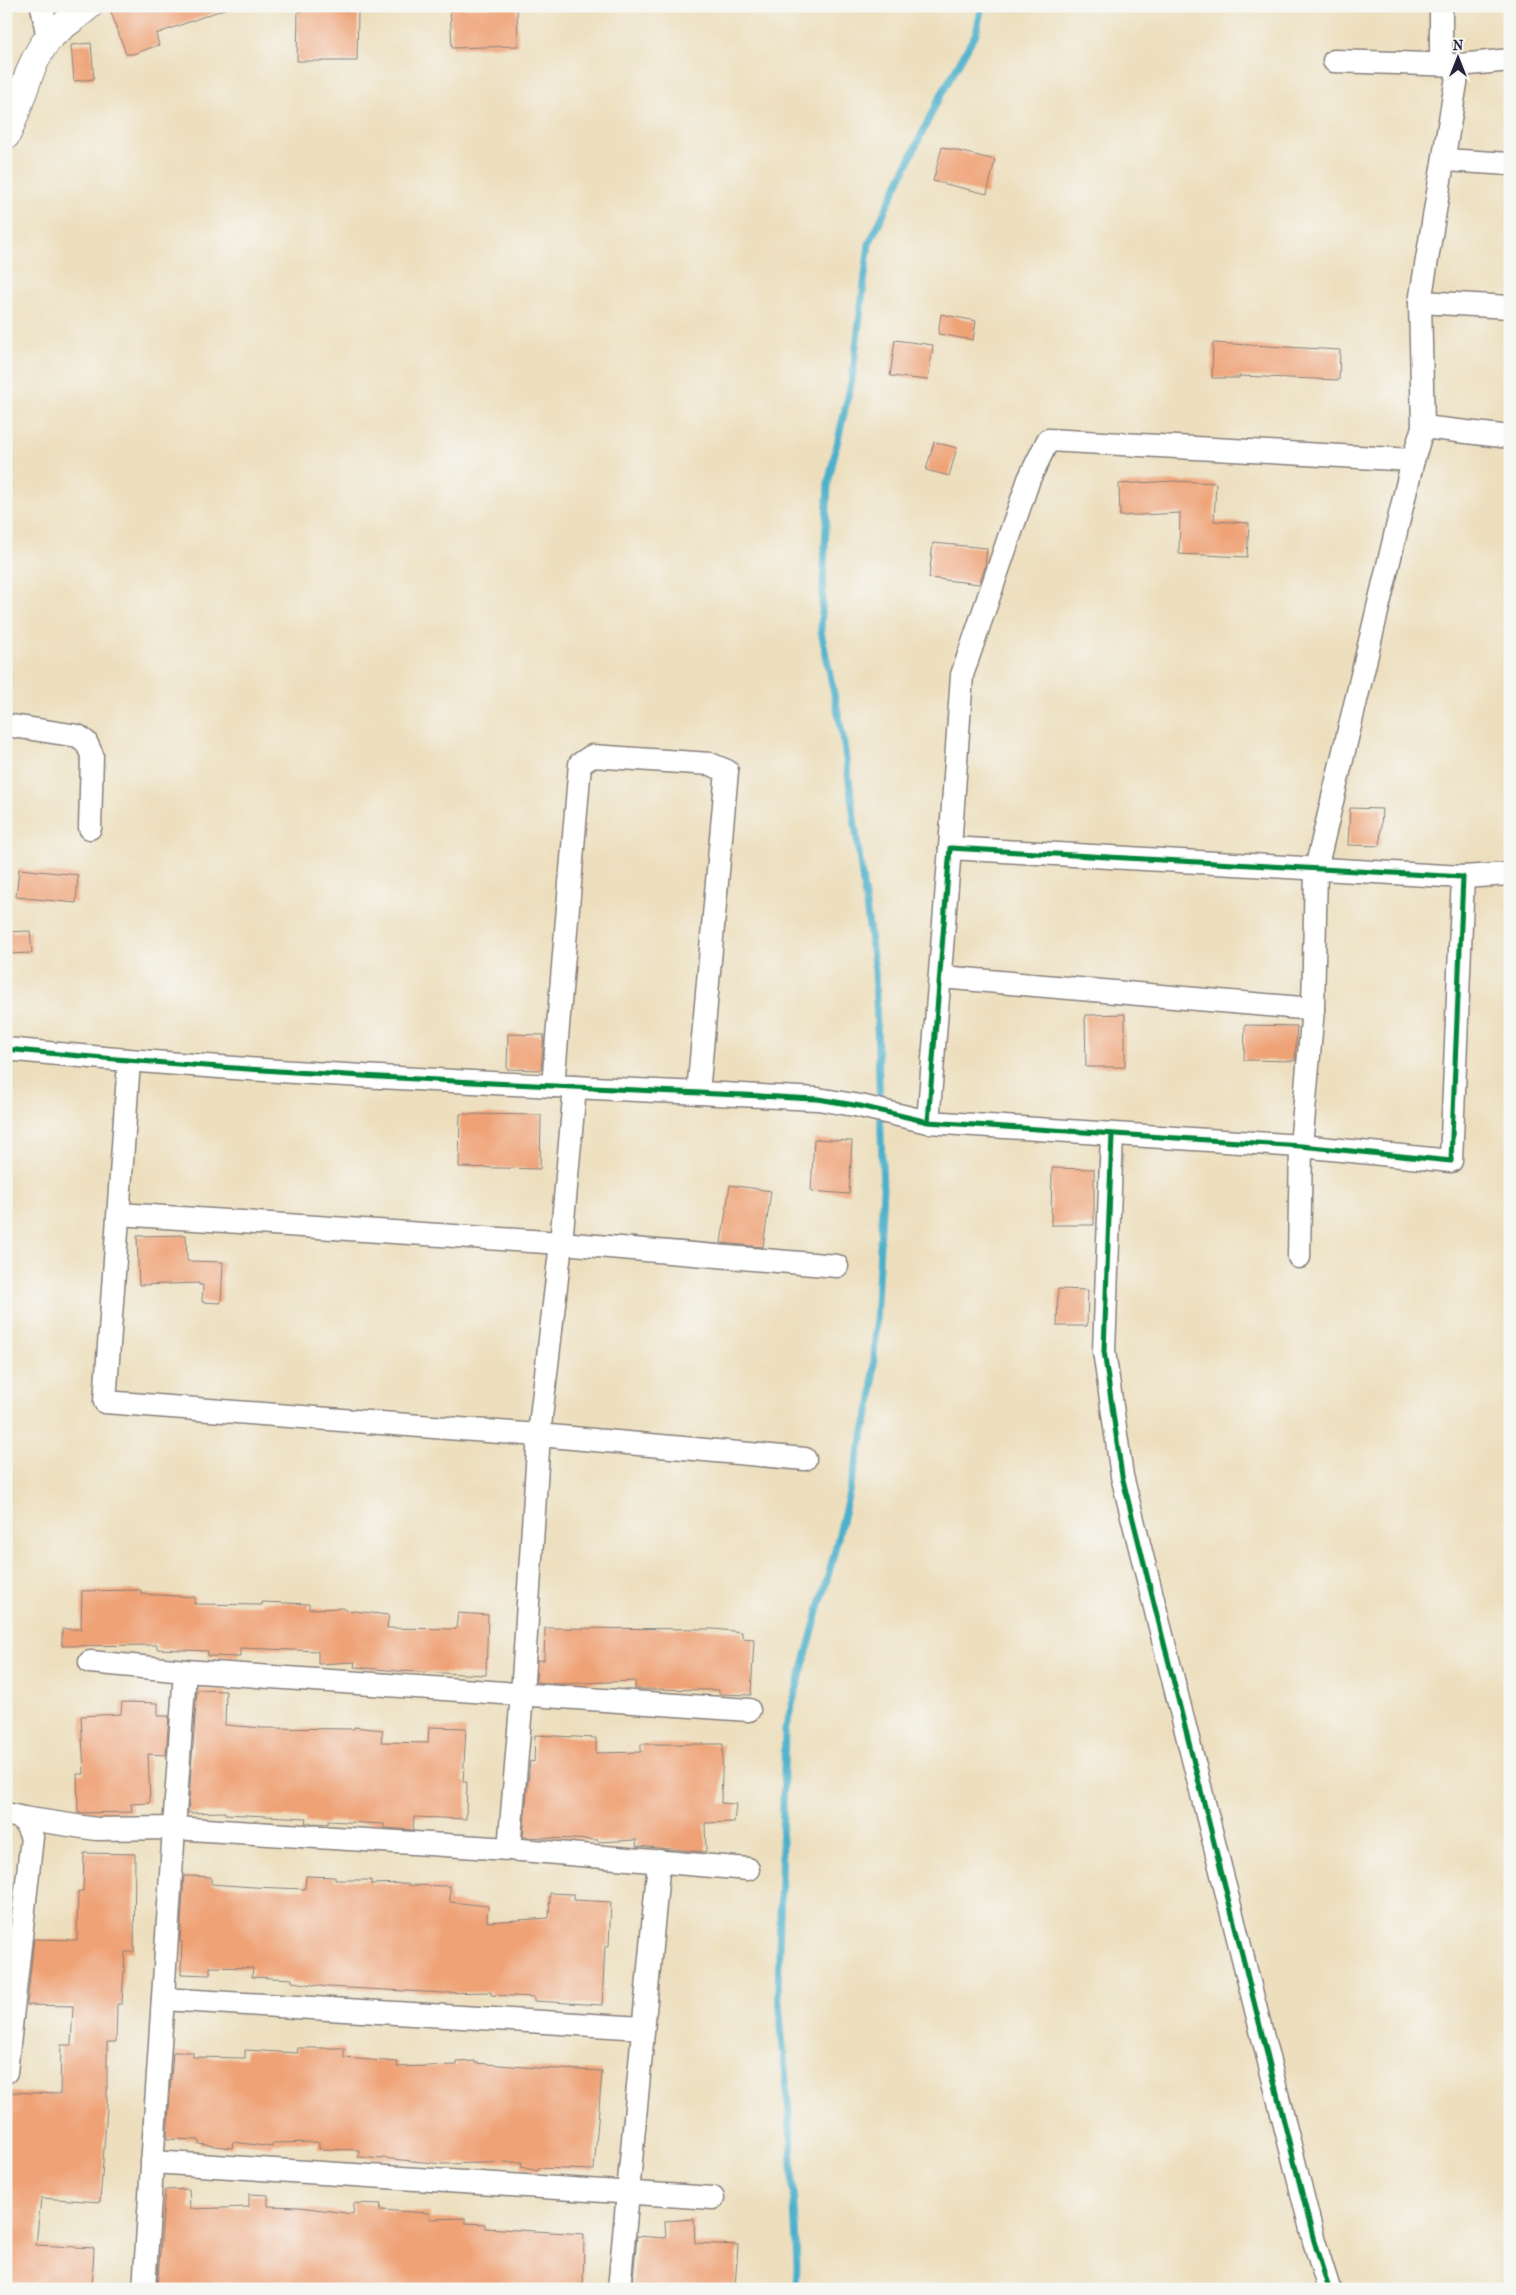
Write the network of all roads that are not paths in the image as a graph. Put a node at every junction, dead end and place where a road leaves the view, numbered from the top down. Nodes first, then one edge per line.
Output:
1 (42, 6) edge
2 (88, 6) edge
3 (1441, 6) edge
4 (48, 39) junction
5 (1510, 60) edge
6 (1334, 61) dead end
7 (1450, 64) junction
8 (6, 135) edge
9 (1445, 160) junction
10 (1510, 164) edge
11 (1420, 302) junction
12 (1510, 307) edge
13 (1424, 427) junction
14 (1510, 437) edge
15 (1413, 460) junction
16 (6, 725) edge
17 (90, 828) dead end
18 (950, 848) junction
19 (1316, 869) junction
20 (1510, 874) edge
21 (1463, 877) junction
22 (941, 977) junction
23 (1313, 1009) junction
24 (6, 1049) edge
25 (129, 1061) junction
26 (564, 1086) junction
27 (698, 1093) junction
28 (928, 1122) junction
29 (1112, 1134) junction
30 (1301, 1146) junction
31 (119, 1214) junction
32 (561, 1243) junction
33 (1299, 1257) dead end
34 (838, 1266) dead end
35 (539, 1435) junction
36 (805, 1459) dead end
37 (90, 1662) dead end
38 (185, 1670) junction
39 (522, 1694) junction
40 (749, 1710) dead end
41 (15, 1816) edge
42 (174, 1828) junction
43 (509, 1849) junction
44 (659, 1861) junction
45 (748, 1869) dead end
46 (163, 1999) junction
47 (643, 2028) junction
48 (6, 2072) edge
49 (152, 2162) junction
50 (628, 2192) junction
51 (713, 2198) dead end
52 (144, 2289) edge
53 (619, 2289) edge
54 (1329, 2289) edge

1 - 4 street
2 - 4 street
3 - 7 street
4 - 8 street
5 - 7 street
6 - 7 street
7 - 9 street
9 - 10 street
9 - 11 street
11 - 12 street
11 - 13 street
13 - 14 street
13 - 15 street
15 - 18 street
15 - 19 street
16 - 17 street
18 - 19 street
18 - 22 street
19 - 21 street
19 - 23 street
20 - 21 street
21 - 30 street
22 - 23 street
22 - 28 street
23 - 30 street
24 - 25 street
25 - 26 street
25 - 31 street
26 - 27 street
26 - 27 street
26 - 32 street
27 - 28 street
28 - 29 street
29 - 30 street
29 - 54 street
30 - 33 street
31 - 32 street
31 - 35 street
32 - 34 street
32 - 35 street
35 - 36 street
35 - 39 street
37 - 38 street
38 - 39 street
38 - 42 street
39 - 40 street
39 - 43 street
41 - 42 street
41 - 48 street
42 - 43 street
42 - 46 street
43 - 44 street
44 - 45 street
44 - 47 street
46 - 47 street
46 - 49 street
47 - 50 street
49 - 50 street
49 - 52 street
50 - 51 street
50 - 53 street

